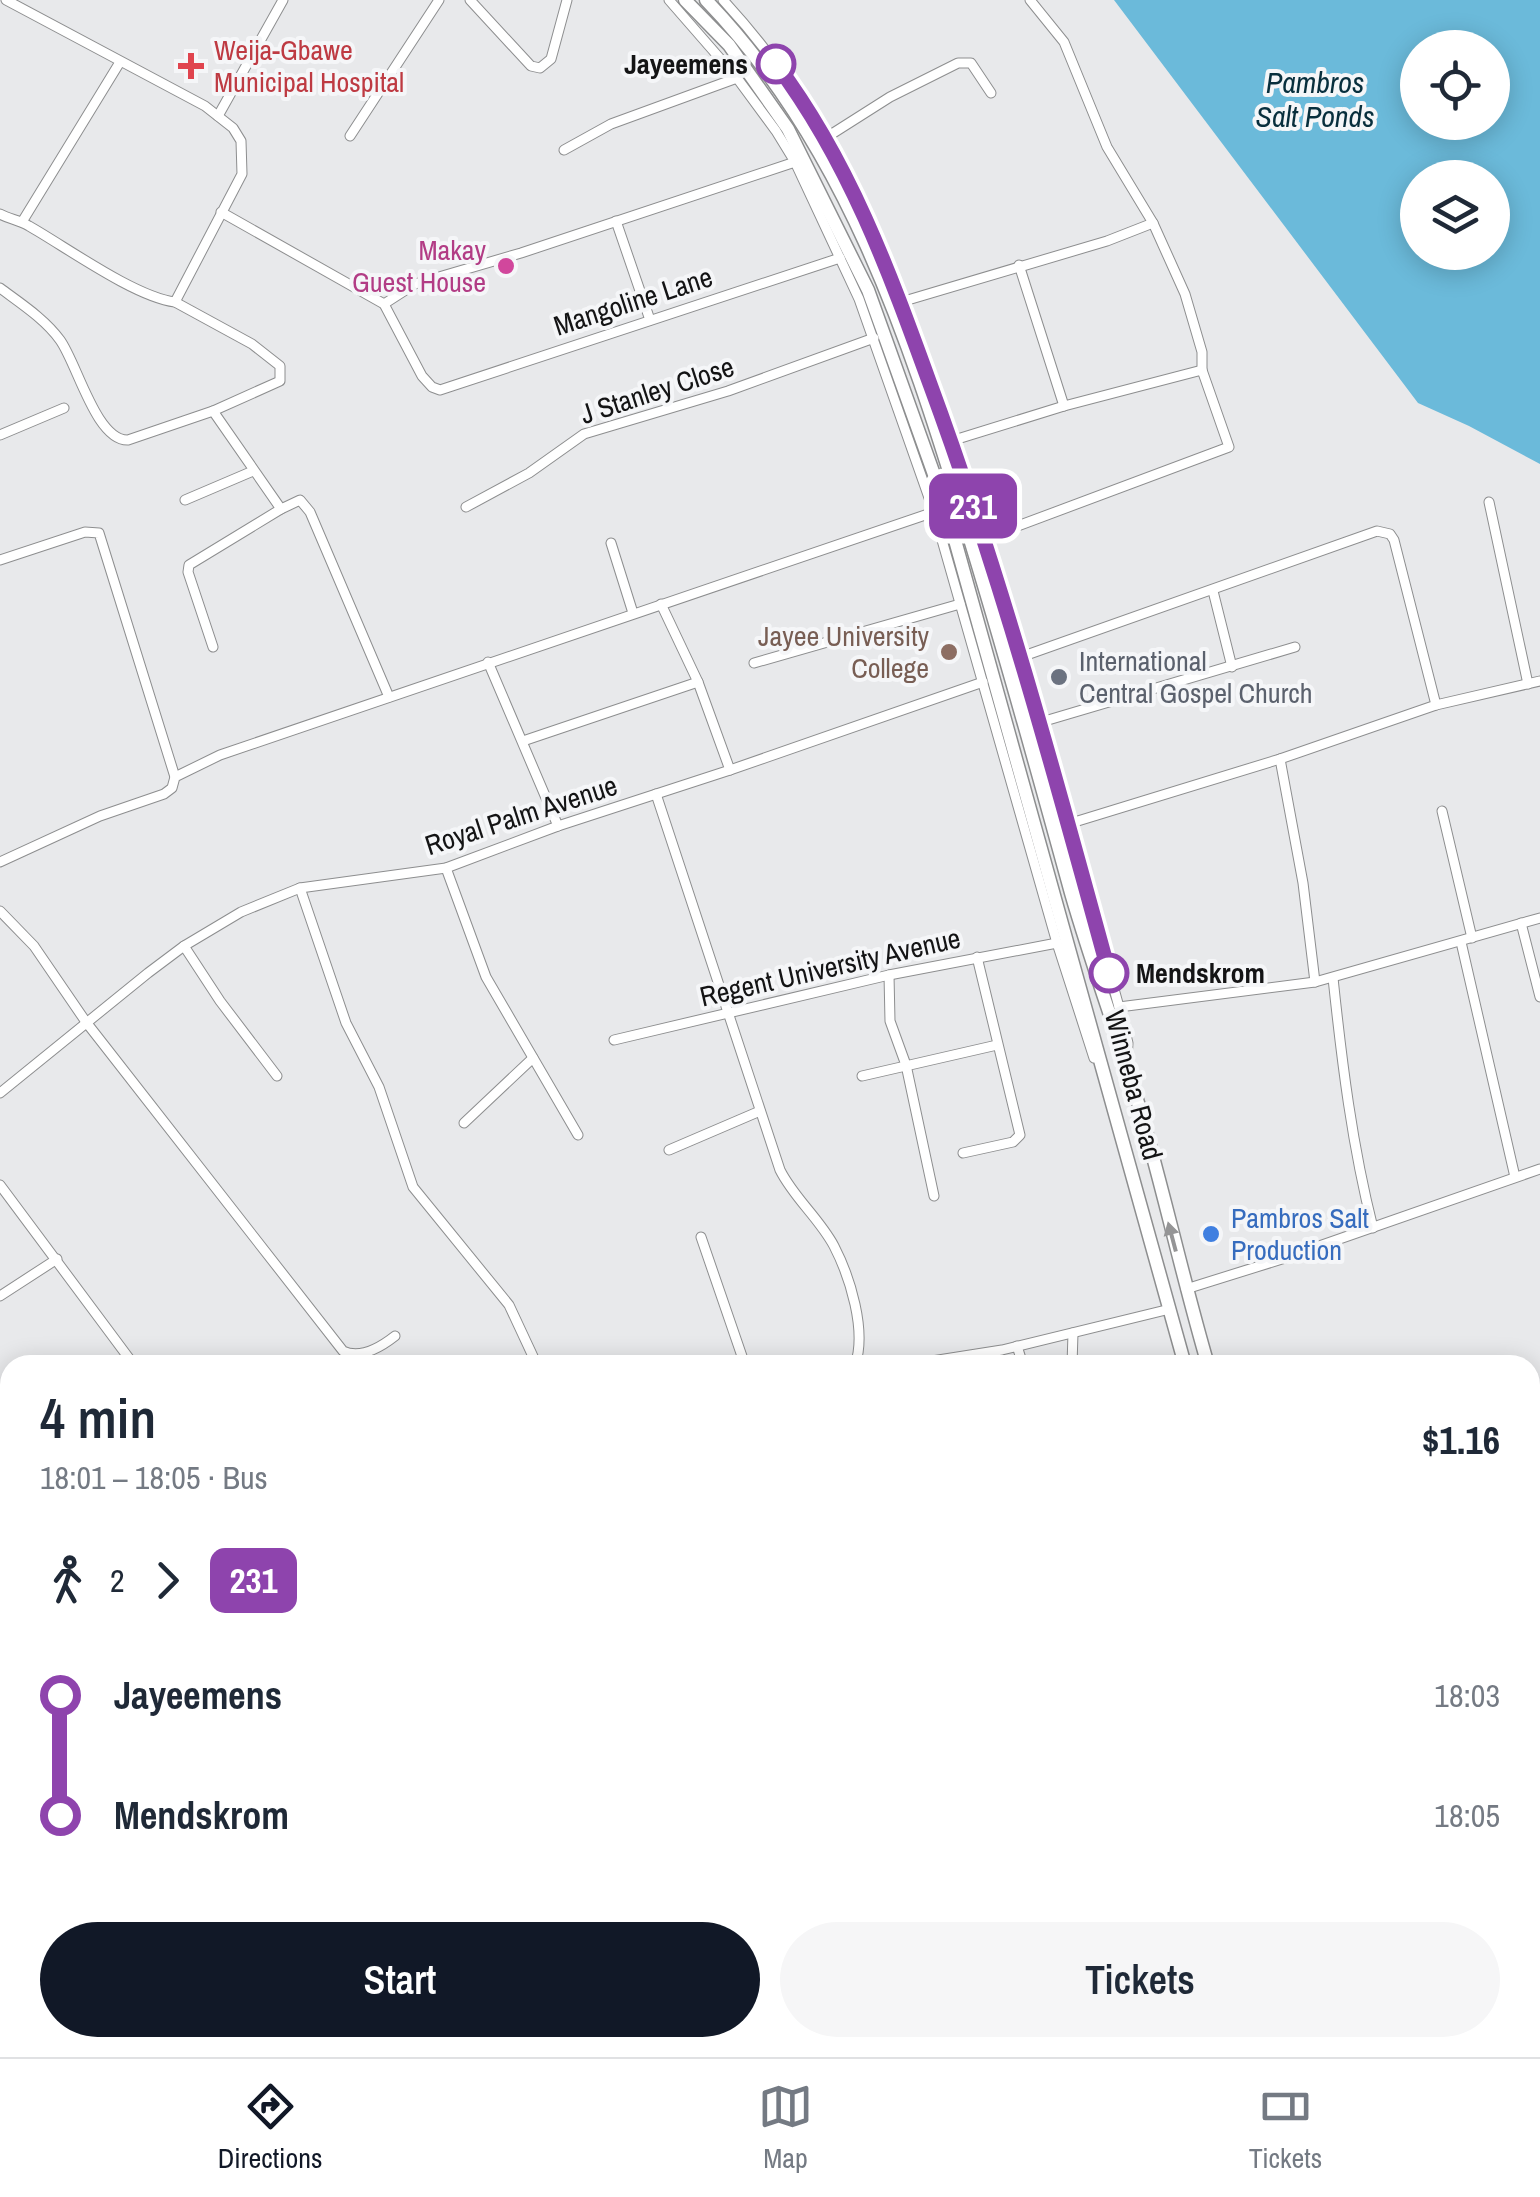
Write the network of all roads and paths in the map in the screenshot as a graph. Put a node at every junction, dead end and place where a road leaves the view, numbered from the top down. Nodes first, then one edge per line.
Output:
1 (6, 0) edge
2 (283, 0) edge
3 (439, 0) edge
4 (470, 0) edge
5 (567, 0) edge
6 (669, 0) edge
7 (685, 0) edge
8 (706, 0) edge
9 (723, 0) edge
10 (1030, 0) edge
11 (120, 62) junction
12 (737, 78) junction
13 (991, 94) dead end
14 (218, 116) junction
15 (350, 136) dead end
16 (827, 137) junction
17 (564, 150) dead end
18 (795, 162) junction
19 (220, 212) junction
20 (0, 214) edge
21 (22, 222) junction
22 (616, 222) junction
23 (1153, 223) junction
24 (840, 258) junction
25 (1020, 265) junction
26 (0, 288) edge
27 (175, 302) junction
28 (901, 302) junction
29 (384, 304) junction
30 (650, 320) junction
31 (874, 338) junction
32 (1202, 370) junction
33 (925, 383) junction
34 (899, 393) junction
35 (1064, 406) junction
36 (64, 408) dead end
37 (213, 412) junction
38 (0, 435) edge
39 (952, 442) junction
40 (253, 471) junction
41 (185, 500) dead end
42 (1489, 502) dead end
43 (466, 508) dead end
44 (281, 510) junction
45 (934, 512) junction
46 (983, 539) junction
47 (612, 544) dead end
48 (0, 560) edge
49 (1213, 591) junction
50 (661, 604) junction
51 (960, 604) junction
52 (633, 614) junction
53 (213, 647) dead end
54 (1295, 647) dead end
55 (1018, 658) junction
56 (488, 662) junction
57 (754, 664) dead end
58 (1232, 666) junction
59 (1540, 681) edge
60 (698, 682) junction
61 (983, 682) junction
62 (1528, 684) junction
63 (388, 697) junction
64 (1436, 705) junction
65 (1038, 723) junction
66 (522, 742) junction
67 (1280, 759) junction
68 (730, 770) junction
69 (175, 776) junction
70 (656, 794) junction
71 (1442, 811) dead end
72 (1068, 824) junction
73 (558, 826) junction
74 (0, 862) edge
75 (446, 868) junction
76 (300, 888) junction
77 (0, 912) edge
78 (1540, 918) edge
79 (1521, 923) junction
80 (1472, 938) junction
81 (1461, 942) junction
82 (1057, 943) junction
83 (184, 946) junction
84 (977, 958) junction
85 (889, 975) junction
86 (1333, 978) junction
87 (1315, 982) junction
88 (1540, 997) edge
89 (1119, 1008) junction
90 (726, 1013) junction
91 (86, 1022) junction
92 (614, 1040) dead end
93 (997, 1045) junction
94 (533, 1058) junction
95 (906, 1065) junction
96 (1127, 1068) junction
97 (276, 1076) dead end
98 (862, 1076) dead end
99 (1107, 1079) junction
100 (0, 1093) edge
101 (760, 1110) junction
102 (464, 1123) dead end
103 (578, 1135) dead end
104 (669, 1150) dead end
105 (963, 1153) dead end
106 (1540, 1169) edge
107 (1515, 1177) junction
108 (0, 1185) edge
109 (934, 1196) dead end
110 (1374, 1228) junction
111 (702, 1237) dead end
112 (57, 1259) junction
113 (1186, 1289) junction
114 (0, 1296) edge
115 (1170, 1309) junction
116 (1073, 1334) junction
117 (395, 1336) dead end
118 (1017, 1346) junction
119 (127, 1355) edge
120 (532, 1355) edge
121 (742, 1355) edge
122 (858, 1355) edge
123 (962, 1355) edge
124 (1019, 1355) edge
125 (1072, 1355) edge
126 (1182, 1355) edge
127 (1205, 1355) edge

1 - 11 street
2 - 14 street
3 - 15 street
4 - 5 street
6 - 12 street
7 - 34 highway, Winneba Road
8 - 33 highway, Winneba Road
9 - 16 street
10 - 23 street
11 - 14 street
11 - 21 street
12 - 17 street
12 - 18 street
13 - 16 street
14 - 19 street
16 - 28 street
18 - 22 street
18 - 24 street
19 - 27 street
19 - 29 street
20 - 21 street
21 - 27 street
22 - 29 street
22 - 30 street
23 - 25 street
23 - 32 street
24 - 30 street, Mangoline Lane
24 - 31 street
25 - 28 street
25 - 35 street
26 - 37 street
27 - 37 street
28 - 33 street
29 - 30 street, Mangoline Lane
31 - 34 street
31 - 43 street, J Stanley Close
32 - 35 street
32 - 46 street
33 - 39 street
33 - 96 highway, Winneba Road
34 - 45 street
34 - 99 highway, Winneba Road
35 - 39 street
36 - 38 street
37 - 40 street
39 - 46 street
40 - 41 street
40 - 44 street
42 - 62 street
44 - 53 street
44 - 63 street
45 - 50 street
45 - 51 street
46 - 55 street
47 - 52 street
48 - 69 street
49 - 55 street
49 - 58 street
49 - 64 street
50 - 52 street
50 - 60 street
51 - 57 street
51 - 61 street
52 - 56 street
54 - 58 street
55 - 65 street
56 - 63 street
56 - 66 street
58 - 65 street
59 - 62 street
60 - 66 street
60 - 68 street
61 - 68 street, Royal Palm Avenue
61 - 82 street
62 - 64 street
63 - 69 street
64 - 67 street
65 - 72 street
66 - 73 street
67 - 72 street
67 - 87 street
68 - 70 street, Royal Palm Avenue
69 - 74 street
70 - 73 street, Royal Palm Avenue
70 - 90 street
71 - 80 street
72 - 89 street
73 - 75 street, Royal Palm Avenue
75 - 76 street, Royal Palm Avenue
75 - 94 street
76 - 83 street, Royal Palm Avenue
76 - 120 street
77 - 91 street
78 - 79 street
79 - 80 street
79 - 88 street
80 - 81 street
81 - 86 street
81 - 107 street
82 - 84 street, Regent University Avenue
82 - 99 street
83 - 91 street, Royal Palm Avenue
83 - 97 street
84 - 85 street, Regent University Avenue
84 - 93 street
85 - 90 street, Regent University Avenue
85 - 95 street
86 - 87 street
86 - 110 street
87 - 89 street
89 - 96 street
90 - 92 street, Regent University Avenue
90 - 101 street
91 - 100 street, Royal Palm Avenue
91 - 117 street
93 - 95 street
93 - 105 street
94 - 102 street
94 - 103 street
95 - 98 street
95 - 109 street
113 -> 96 highway, Winneba Road
99 - 115 highway, Winneba Road
101 - 104 street
101 - 122 street
106 - 107 street
107 - 110 street
108 - 112 street
110 - 113 street
111 - 121 street
112 - 114 street
112 - 119 street
113 - 127 highway, Winneba Road
115 - 116 street
115 - 126 highway, Winneba Road
116 - 118 street
116 - 125 street
118 - 123 street
118 - 124 street

